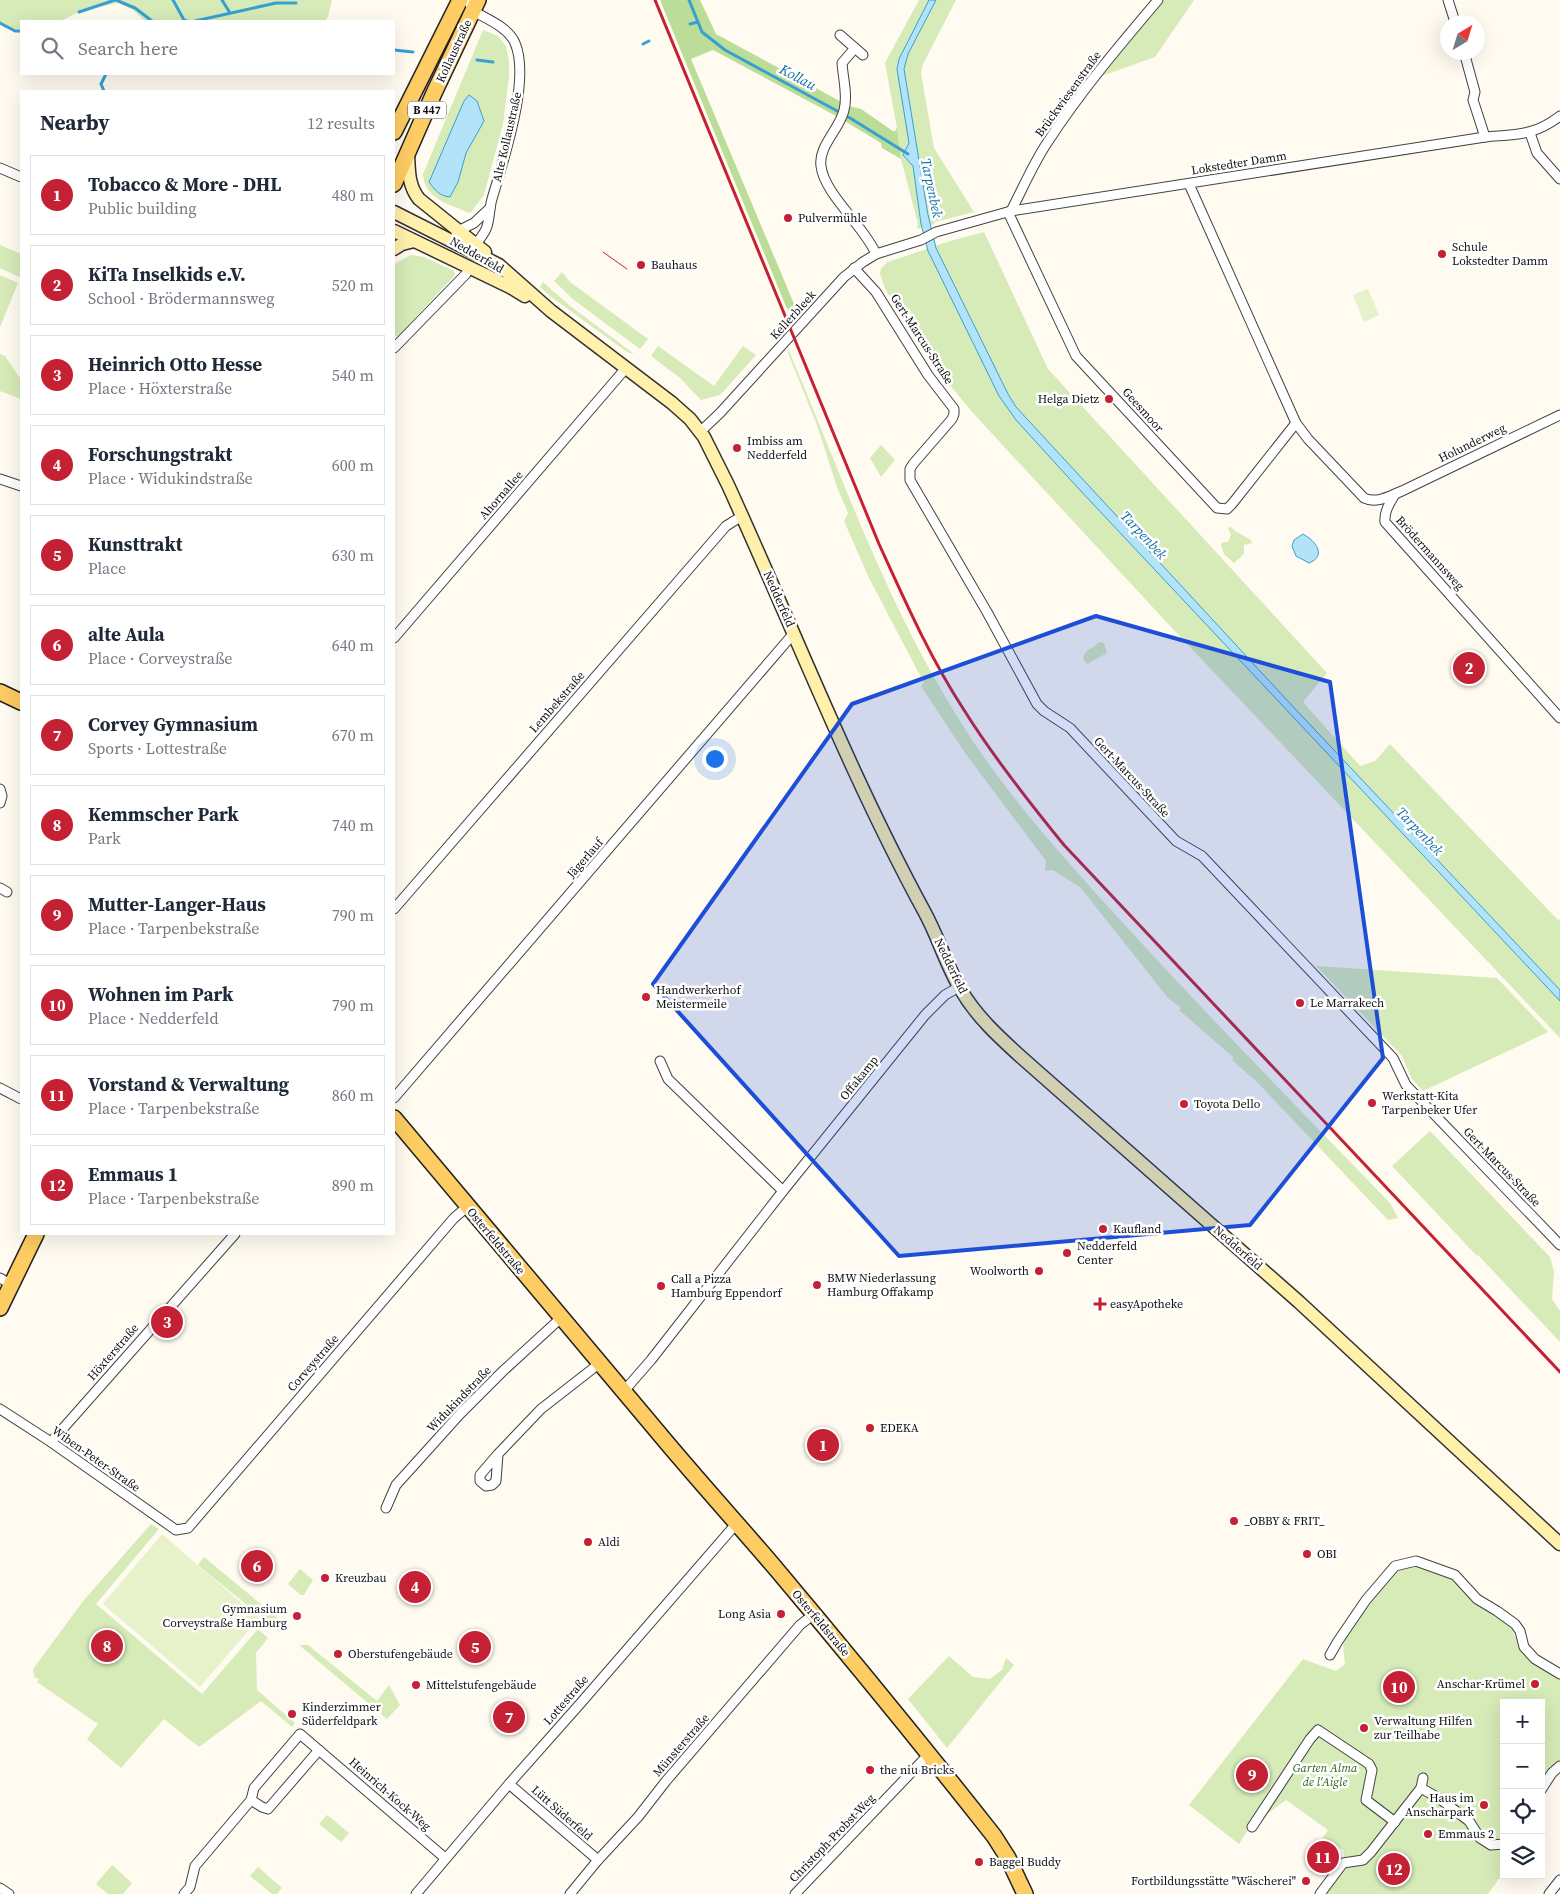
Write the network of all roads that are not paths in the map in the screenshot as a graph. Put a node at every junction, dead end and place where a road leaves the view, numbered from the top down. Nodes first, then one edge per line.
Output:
1 (460, 0) edge
2 (1158, 0) edge
3 (1448, 0) edge
4 (473, 4) edge
5 (1453, 15) edge
6 (840, 35) dead end
7 (855, 48) junction
8 (863, 55) dead end
9 (1466, 60) edge
10 (1560, 116) edge
11 (395, 130) edge
12 (1530, 133) junction
13 (1485, 137) junction
14 (408, 151) junction
15 (0, 168) edge
16 (20, 177) edge
17 (1560, 179) edge
18 (395, 182) edge
19 (1189, 184) junction
20 (490, 208) junction
21 (1010, 211) junction
22 (395, 212) edge
23 (460, 231) junction
24 (395, 232) edge
25 (437, 233) junction
26 (921, 240) joint
27 (414, 241) junction
28 (473, 247) junction
29 (395, 248) edge
30 (876, 254) junction
31 (455, 260) junction
32 (469, 267) junction
33 (854, 268) junction
34 (551, 311) junction
35 (395, 347) edge
36 (626, 368) junction
37 (1560, 415) edge
38 (1296, 423) junction
39 (700, 432) junction
40 (0, 479) edge
41 (20, 486) edge
42 (1395, 494) junction
43 (742, 516) junction
44 (794, 633) junction
45 (395, 637) edge
46 (1, 695) edge
47 (20, 702) edge
48 (1560, 718) edge
49 (0, 789) edge
50 (0, 803) edge
51 (395, 909) edge
52 (959, 987) junction
53 (660, 1061) dead end
54 (0, 1088) edge
55 (395, 1097) edge
56 (20, 1098) edge
57 (395, 1119) edge
58 (783, 1191) junction
59 (467, 1207) junction
60 (26, 1235) edge
61 (36, 1235) edge
62 (233, 1235) edge
63 (1560, 1245) edge
64 (2, 1283) edge
65 (0, 1308) edge
66 (562, 1317) junction
67 (600, 1363) junction
68 (624, 1391) junction
69 (0, 1409) edge
70 (51, 1442) junction
71 (498, 1454) dead end
72 (386, 1508) dead end
73 (736, 1524) junction
74 (176, 1530) joint
75 (1560, 1544) edge
76 (814, 1614) junction
77 (1330, 1655) dead end
78 (1560, 1674) edge
79 (319, 1750) junction
80 (928, 1755) junction
81 (1560, 1766) edge
82 (1422, 1778) dead end
83 (509, 1784) junction
84 (1421, 1788) junction
85 (1542, 1789) edge
86 (251, 1800) junction
87 (1395, 1822) junction
88 (1252, 1827) dead end
89 (1500, 1844) edge
90 (445, 1858) junction
91 (598, 1860) junction
92 (1560, 1880) edge
93 (184, 1894) edge
94 (416, 1894) edge
95 (570, 1894) edge
96 (795, 1894) edge
97 (1025, 1894) edge
98 (1320, 1894) edge
99 (1549, 1894) edge

1 - 11 main road, Kollaustraße / B 447
2 - 21 street, Brückwiesenstraße
3 - 5 street
4 - 14 main road, Kollaustraße / B 447
4 - 20 street, Alte Kollaustraße
6 - 7 street
7 - 8 street
7 - 30 street
9 - 13 street
10 - 12 street, Lokstedter Damm
12 - 13 street, Lokstedter Damm
12 - 17 street
13 - 19 street, Lokstedter Damm
14 - 18 main road, Kollaustraße / B 447
14 - 23 main road
15 - 16 street
19 - 21 street, Lokstedter Damm
19 - 38 street
20 - 23 street
20 - 28 street, Alte Kollaustraße
21 - 26 street, Lokstedter Damm
21 - 38 street, Geesmoor
22 - 25 main road, Nedderfeld
23 - 25 street
23 - 28 main road
24 - 27 main road, Nedderfeld
25 - 28 main road, Nedderfeld
26 - 30 street, Kellerbleek
27 - 29 main road
27 - 31 main road, Nedderfeld
28 - 31 main road
28 - 34 main road, Nedderfeld
30 - 33 street, Kellerbleek
31 - 32 main road, Nedderfeld
32 - 34 main road, Nedderfeld
32 - 35 street
33 - 39 street, Kellerbleek
33 - 63 street, Gert-Marcus-Straße
34 - 36 main road, Nedderfeld
36 - 39 main road, Nedderfeld
36 - 45 street, Ahornallee
37 - 42 street, Holunderweg
38 - 42 street
39 - 43 main road, Nedderfeld
40 - 41 street
42 - 48 street, Brödermannsweg
43 - 44 main road, Nedderfeld
43 - 51 street, Lembekstraße
44 - 52 main road, Nedderfeld
44 - 55 street, Jägerlauf
46 - 47 main road
49 - 50 street
52 - 58 street, Offakamp
52 - 75 main road, Nedderfeld
53 - 58 street
54 - 56 street
57 - 59 main road, Osterfeldstraße
58 - 68 street, Offakamp
59 - 66 main road, Osterfeldstraße
59 - 74 street, Corveystraße
60 - 64 main road
61 - 65 main road
62 - 70 street, Höxterstraße
66 - 67 main road, Osterfeldstraße
66 - 72 street, Widukindstraße
67 - 68 main road, Osterfeldstraße
67 - 71 street
68 - 73 main road, Osterfeldstraße
69 - 70 street, Wiben-Peter-Straße
70 - 74 street, Wiben-Peter-Straße
73 - 76 main road, Osterfeldstraße
73 - 83 street, Lottestraße
76 - 80 main road, Osterfeldstraße
76 - 91 street, Münsterstraße
77 - 78 street
79 - 86 street
79 - 86 street, Heinrich-Kock-Weg
79 - 90 street, Heinrich-Kock-Weg
80 - 96 street, Christoph-Probst-Weg
80 - 97 main road, Osterfeldstraße
81 - 85 street
82 - 84 street
83 - 90 street, Lottestraße
83 - 91 street, Lütt Süderfeld
84 - 87 street
84 - 89 street
86 - 93 street, Heinrich-Kock-Weg
87 - 88 street
87 - 98 street
90 - 94 street, Lottestraße
91 - 95 street, Münsterstraße
92 - 99 street

